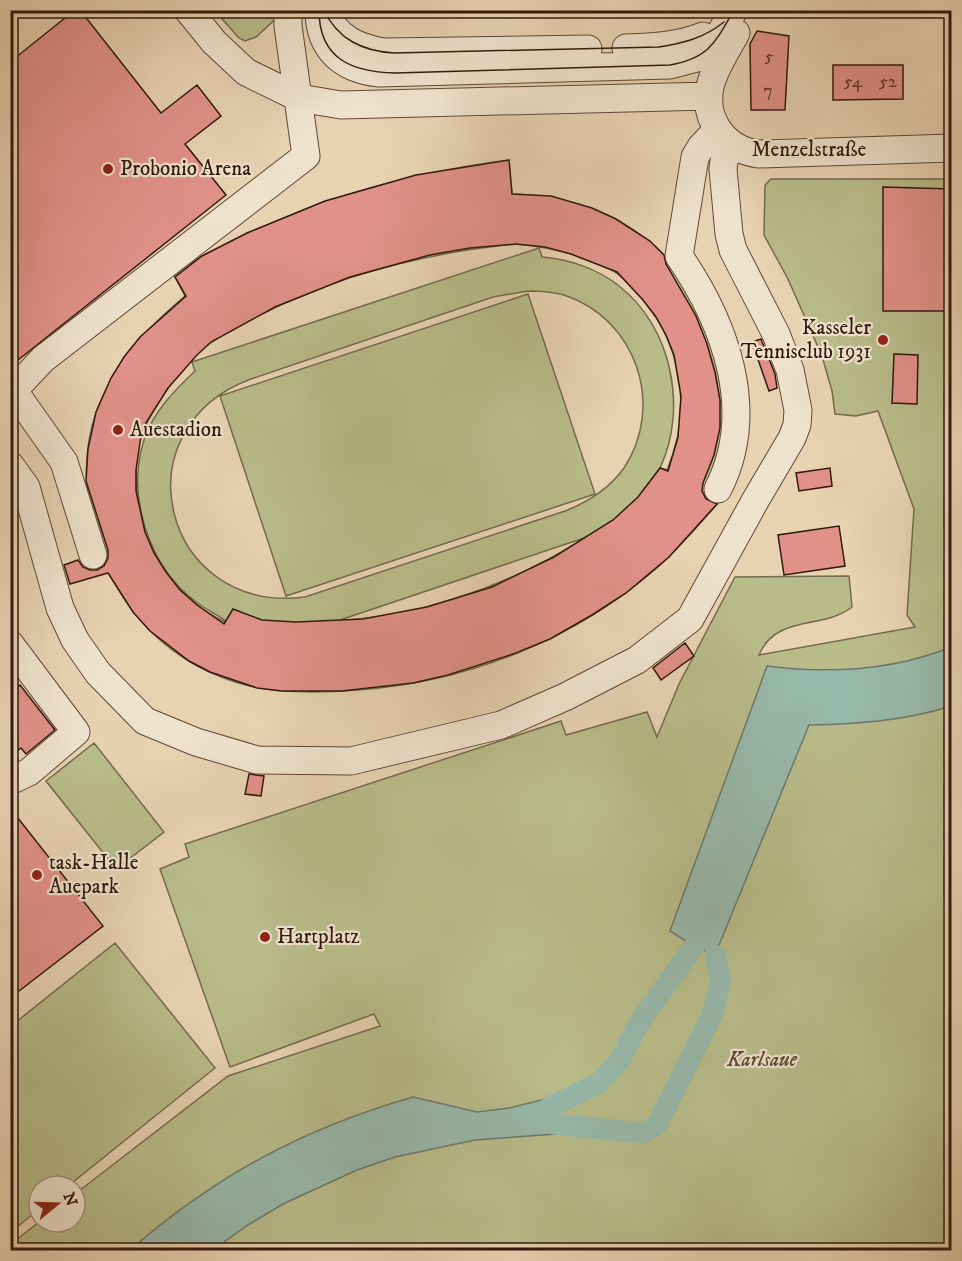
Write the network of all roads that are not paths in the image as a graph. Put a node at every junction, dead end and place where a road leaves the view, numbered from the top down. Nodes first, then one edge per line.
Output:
1 (188, 10) edge
2 (319, 10) edge
3 (324, 10) edge
4 (288, 18) edge
5 (728, 24) edge
6 (338, 58) junction
7 (705, 96) junction
8 (299, 98) junction
9 (341, 105) junction
10 (724, 137) junction
11 (951, 148) edge
12 (12, 393) edge
13 (10, 465) edge
14 (718, 489) dead end
15 (93, 555) dead end
16 (10, 644) edge
17 (10, 781) edge

1 - 8 street
2 - 6 street
3 - 5 street
4 - 8 street
5 - 6 street
5 - 7 street
6 - 9 street
7 - 9 street
7 - 10 street
8 - 9 street
8 - 12 street
10 - 11 street, Menzelstraße
10 - 13 street
10 - 14 street
12 - 15 street
16 - 17 street

